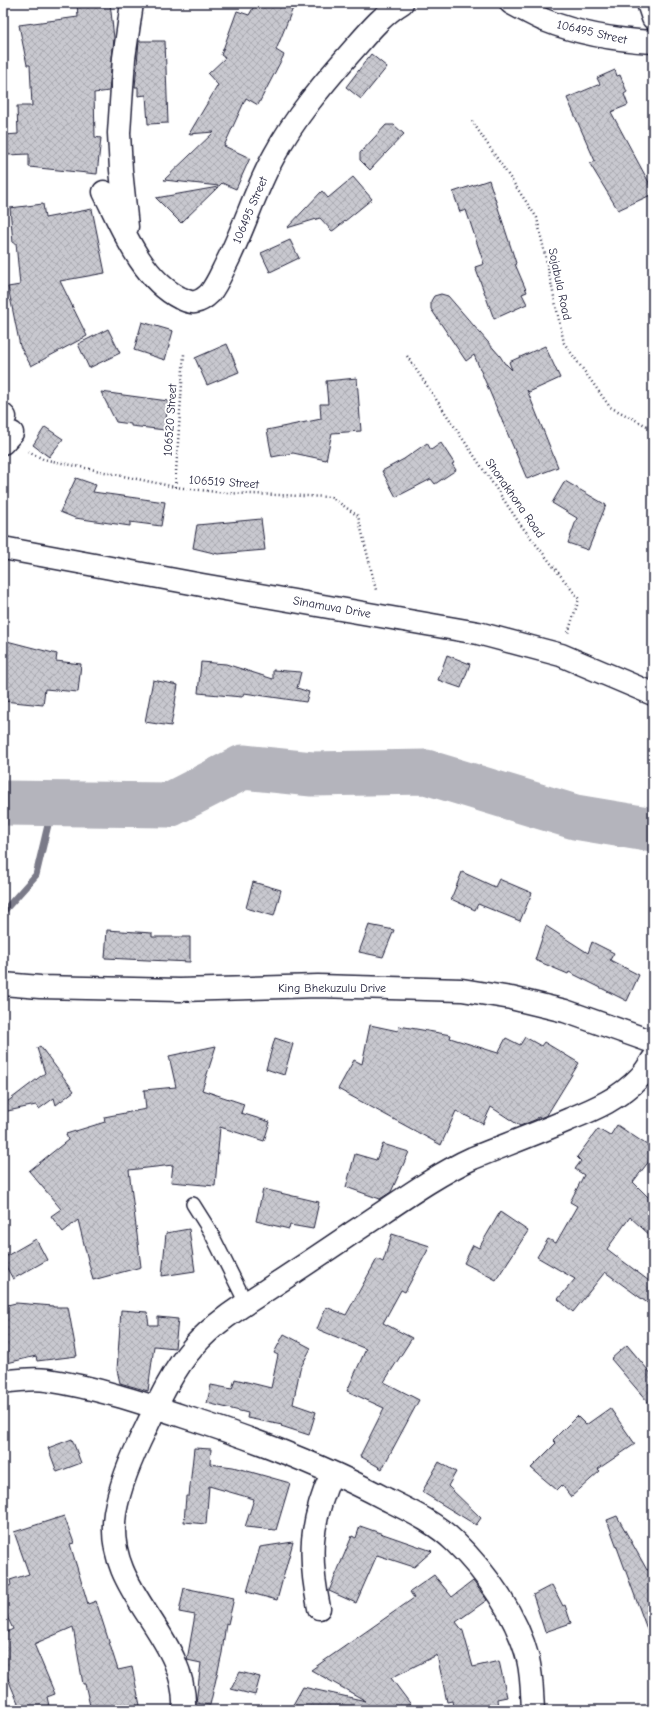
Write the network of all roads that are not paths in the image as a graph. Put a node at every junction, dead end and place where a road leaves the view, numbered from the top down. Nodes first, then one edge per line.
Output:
1 (132, 3) edge
2 (402, 3) edge
3 (511, 3) edge
4 (648, 3) edge
5 (653, 18) edge
6 (653, 42) edge
7 (104, 192) dead end
8 (128, 241) junction
9 (3, 548) edge
10 (653, 694) edge
11 (3, 984) edge
12 (653, 1042) edge
13 (653, 1059) edge
14 (193, 1204) dead end
15 (246, 1303) junction
16 (3, 1382) edge
17 (156, 1407) junction
18 (332, 1472) junction
19 (319, 1608) dead end
20 (184, 1710) edge
21 (533, 1710) edge

1 - 8 street
2 - 8 street, 106495 Street
3 - 6 street, 106495 Street
4 - 5 street
7 - 8 street, 106495 Street
9 - 10 street, Sinamuva Drive
11 - 12 street, King Bhekuzulu Drive
13 - 15 street
14 - 15 lane
15 - 17 street
16 - 17 street
17 - 18 street
17 - 20 street
18 - 19 street
18 - 21 street

